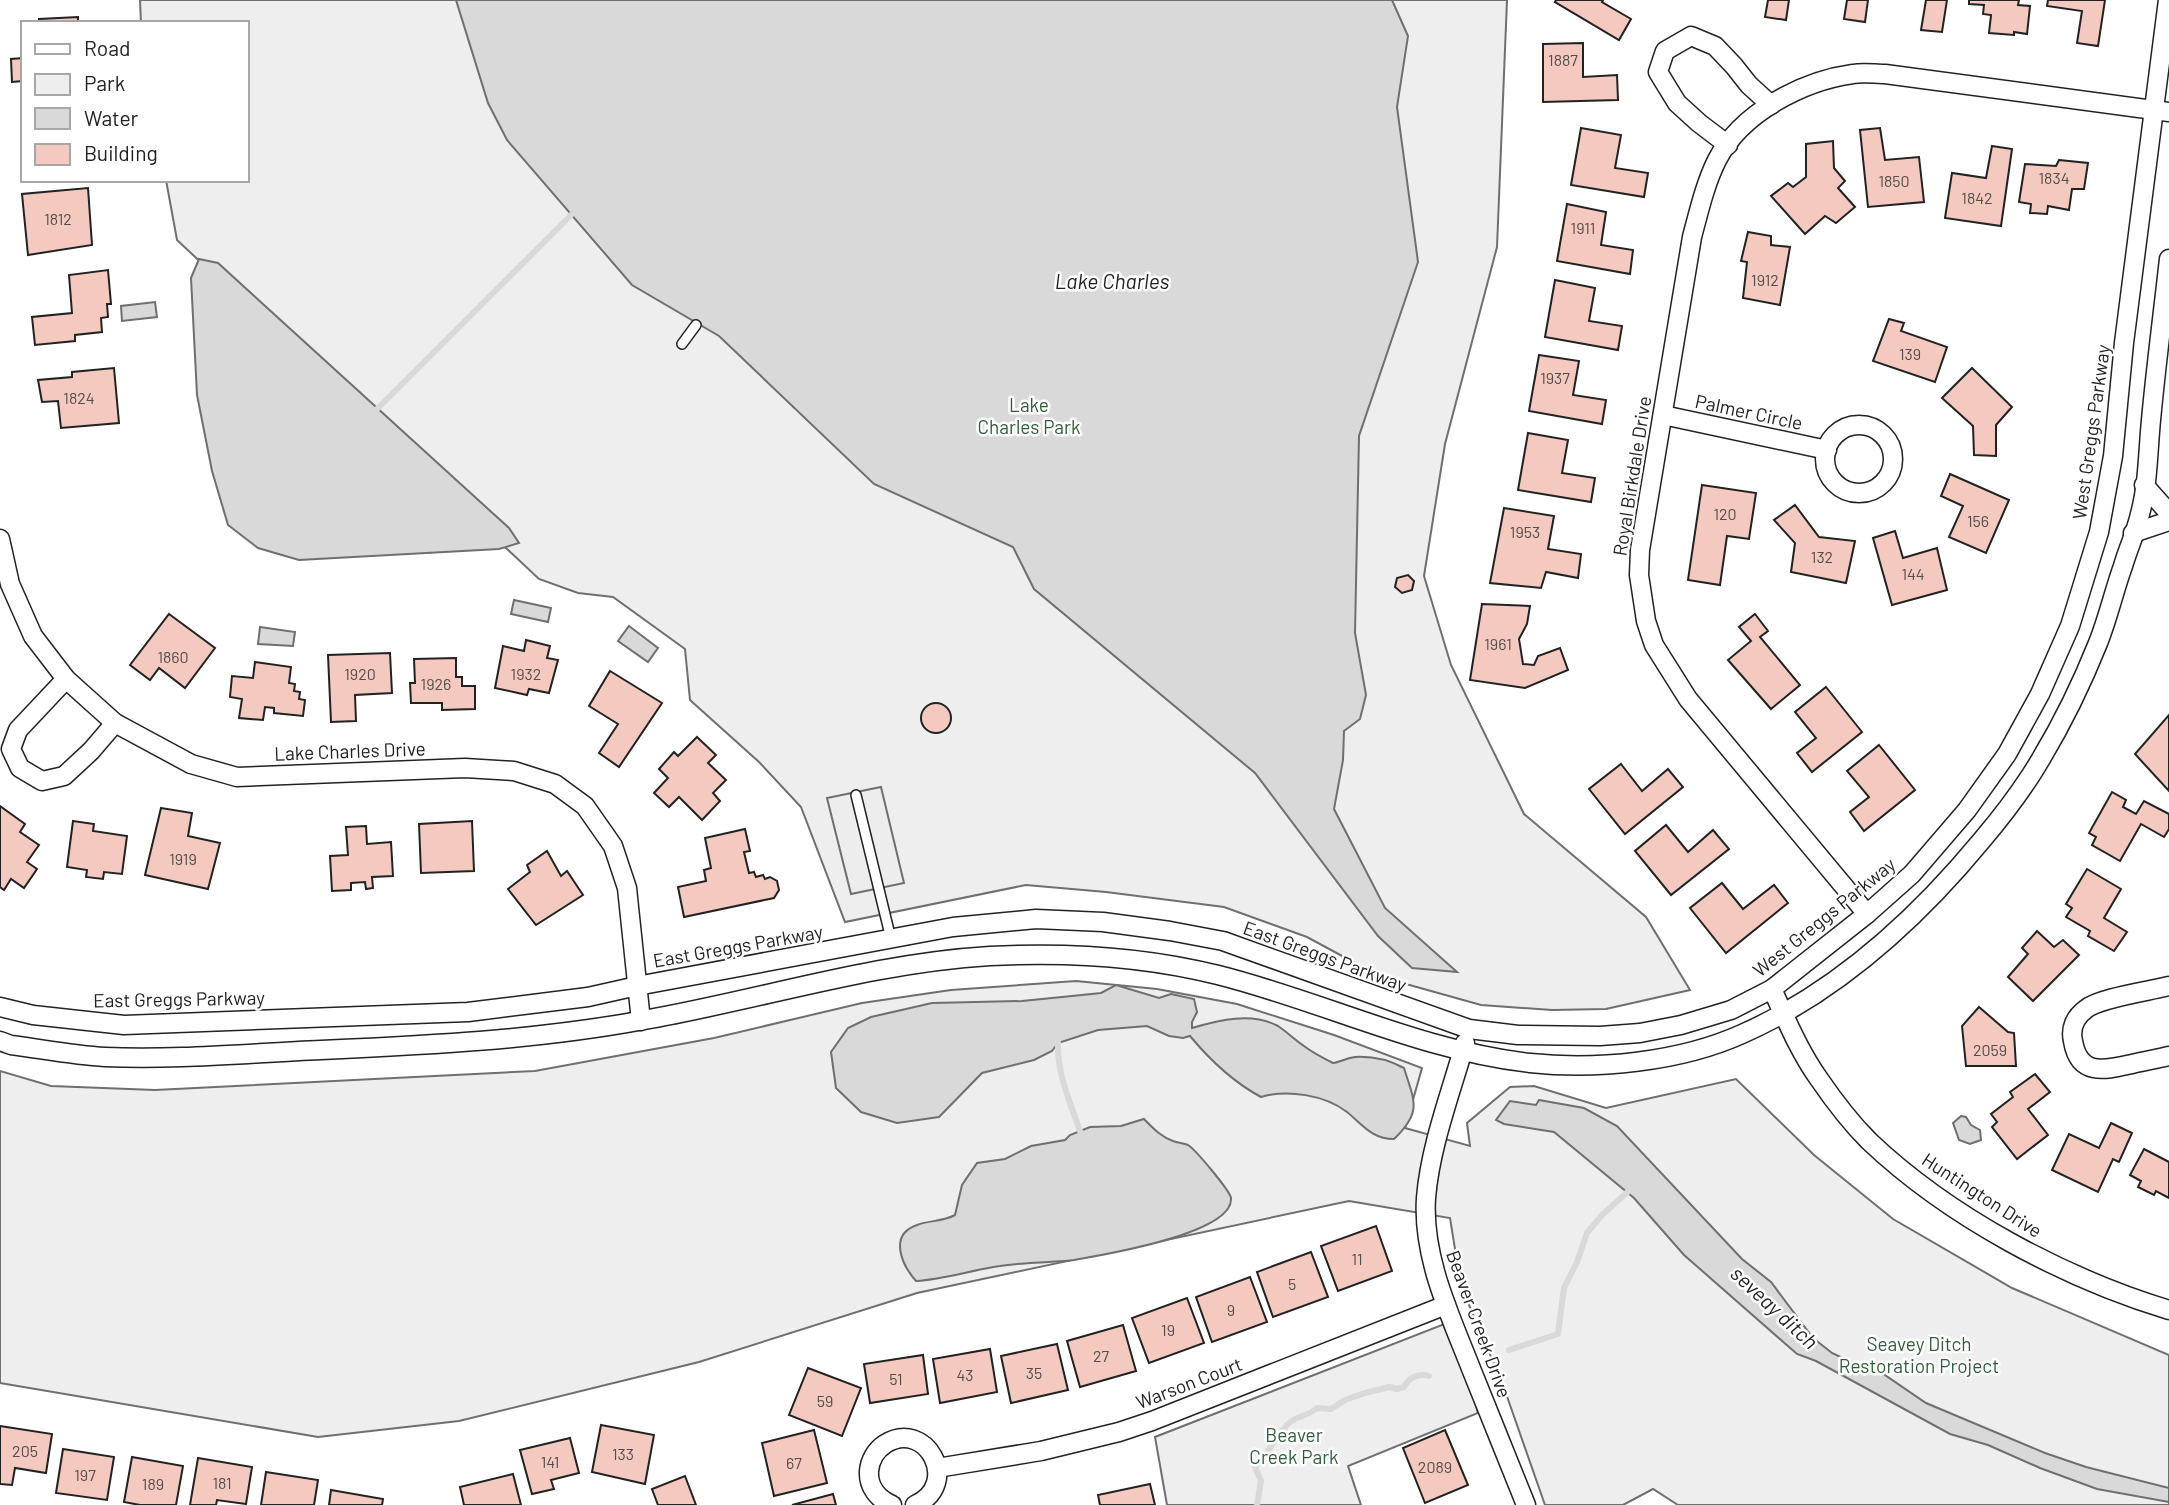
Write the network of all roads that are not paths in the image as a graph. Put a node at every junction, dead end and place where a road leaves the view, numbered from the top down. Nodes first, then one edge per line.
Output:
1 (2168, 0) edge
2 (1771, 105) junction
3 (2161, 111) edge
4 (1728, 145) junction
5 (2169, 259) edge
6 (696, 325) dead end
7 (682, 344) dead end
8 (1662, 415) junction
9 (1827, 450) dead end
10 (2144, 485) junction
11 (2169, 513) edge
12 (2169, 522) edge
13 (2133, 533) junction
14 (0, 539) edge
15 (66, 679) junction
16 (115, 723) junction
17 (856, 795) dead end
18 (1867, 914) junction
19 (891, 939) junction
20 (637, 986) junction
21 (2169, 986) edge
22 (1772, 989) junction
23 (0, 1007) edge
24 (1783, 1014) junction
25 (642, 1021) junction
26 (1469, 1029) junction
27 (0, 1041) edge
28 (1462, 1052) junction
29 (2169, 1056) edge
30 (1446, 1305) junction
31 (2169, 1310) edge
32 (937, 1468) junction
33 (892, 1505) edge
34 (915, 1505) edge
35 (1526, 1505) edge

1 - 3 street, West Greggs Parkway
2 - 3 street, Royal Birkdale Drive
2 - 4 street, Royal Birkdale Drive
2 - 4 street
3 - 18 street, West Greggs Parkway
4 - 8 street, Royal Birkdale Drive
5 - 10 street
6 - 7 lane
8 - 9 street, Palmer Circle
8 - 18 street, Royal Birkdale Drive
10 - 11 street
10 - 13 street
12 - 13 street
13 - 24 street
14 - 15 street, Lake Charles Drive
15 - 16 street, Lake Charles Drive
15 - 16 street
16 - 20 street, Lake Charles Drive
17 - 19 lane
18 - 22 street, West Greggs Parkway
19 - 20 street, East Greggs Parkway
19 - 26 street, East Greggs Parkway
20 - 23 street, East Greggs Parkway
20 - 25 street, Lake Charles Drive
21 - 29 street
22 - 24 street, Huntington Drive
22 - 26 street, West Greggs Parkway
24 - 28 street
24 - 31 street, Huntington Drive
25 - 27 street
25 - 28 street
26 - 28 street, Beaver Creek Drive
28 - 30 street, Beaver Creek Drive
30 - 32 street, Warson Court
30 - 35 street, Beaver Creek Drive
32 - 33 street
32 - 34 street

